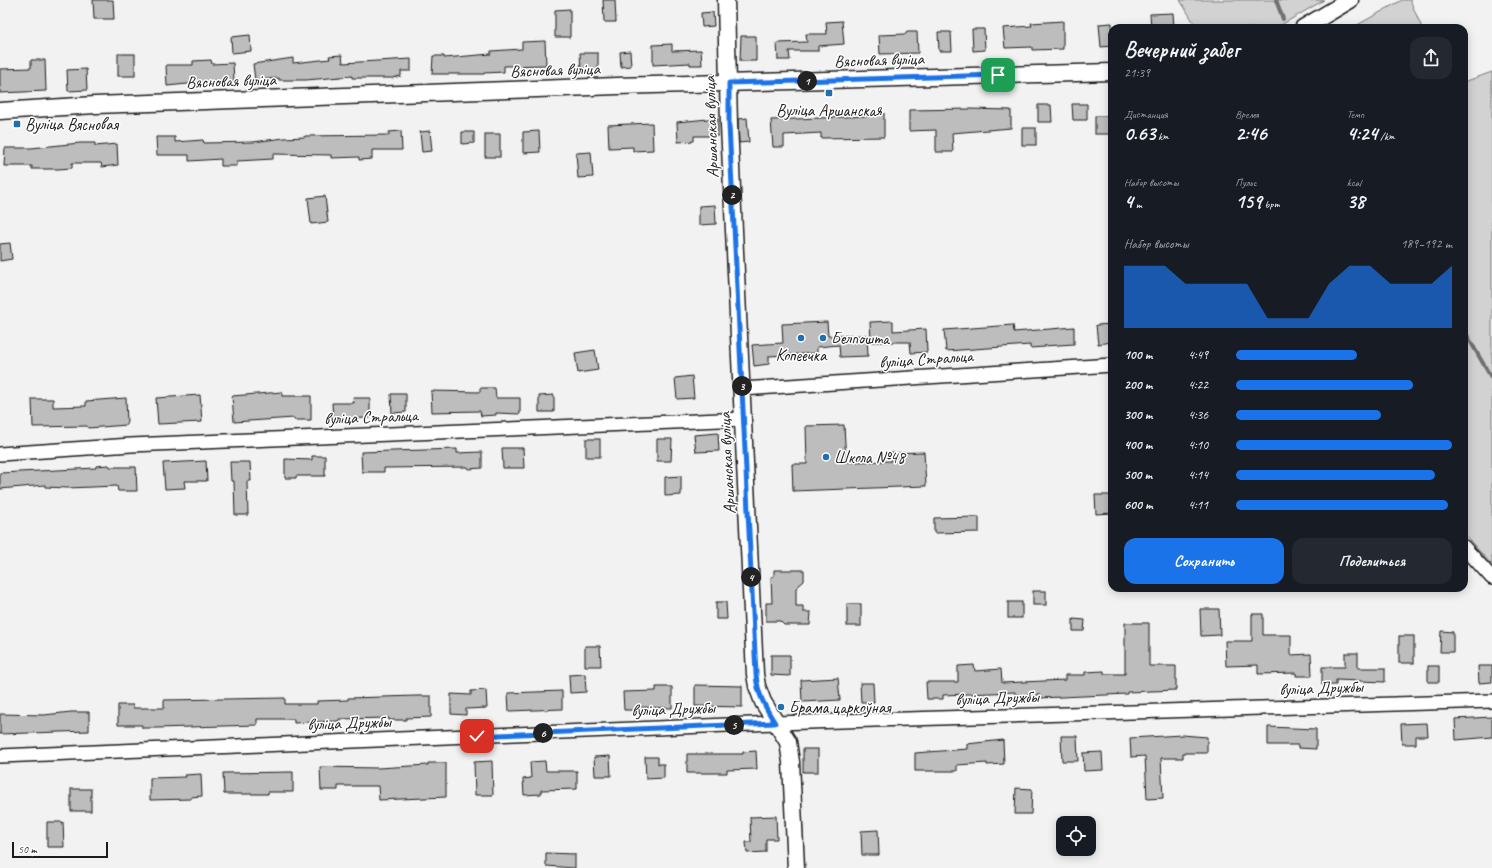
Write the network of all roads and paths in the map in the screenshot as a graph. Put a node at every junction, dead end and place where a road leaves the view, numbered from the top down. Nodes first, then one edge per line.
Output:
1 (726, 0) edge
2 (1350, 0) edge
3 (1311, 24) edge
4 (1108, 72) edge
5 (729, 83) junction
6 (0, 111) edge
7 (1108, 365) edge
8 (742, 389) junction
9 (744, 419) junction
10 (0, 454) edge
11 (1468, 551) edge
12 (1492, 578) edge
13 (1492, 701) edge
14 (775, 723) junction
15 (0, 756) edge
16 (796, 868) edge

1 - 5 street, Аршанская вуліца
2 - 3 street
4 - 5 street, Вясновая вуліца
5 - 6 street, Вясновая вуліца
5 - 8 street, Аршанская вуліца
7 - 8 street, вуліца Стральца
8 - 9 street, Аршанская вуліца
9 - 10 street, вуліца Стральца
9 - 14 street, Аршанская вуліца
11 - 12 street
13 - 14 street, вуліца Дружбы
14 - 15 street, вуліца Дружбы
14 - 16 street, Аршанская вуліца

